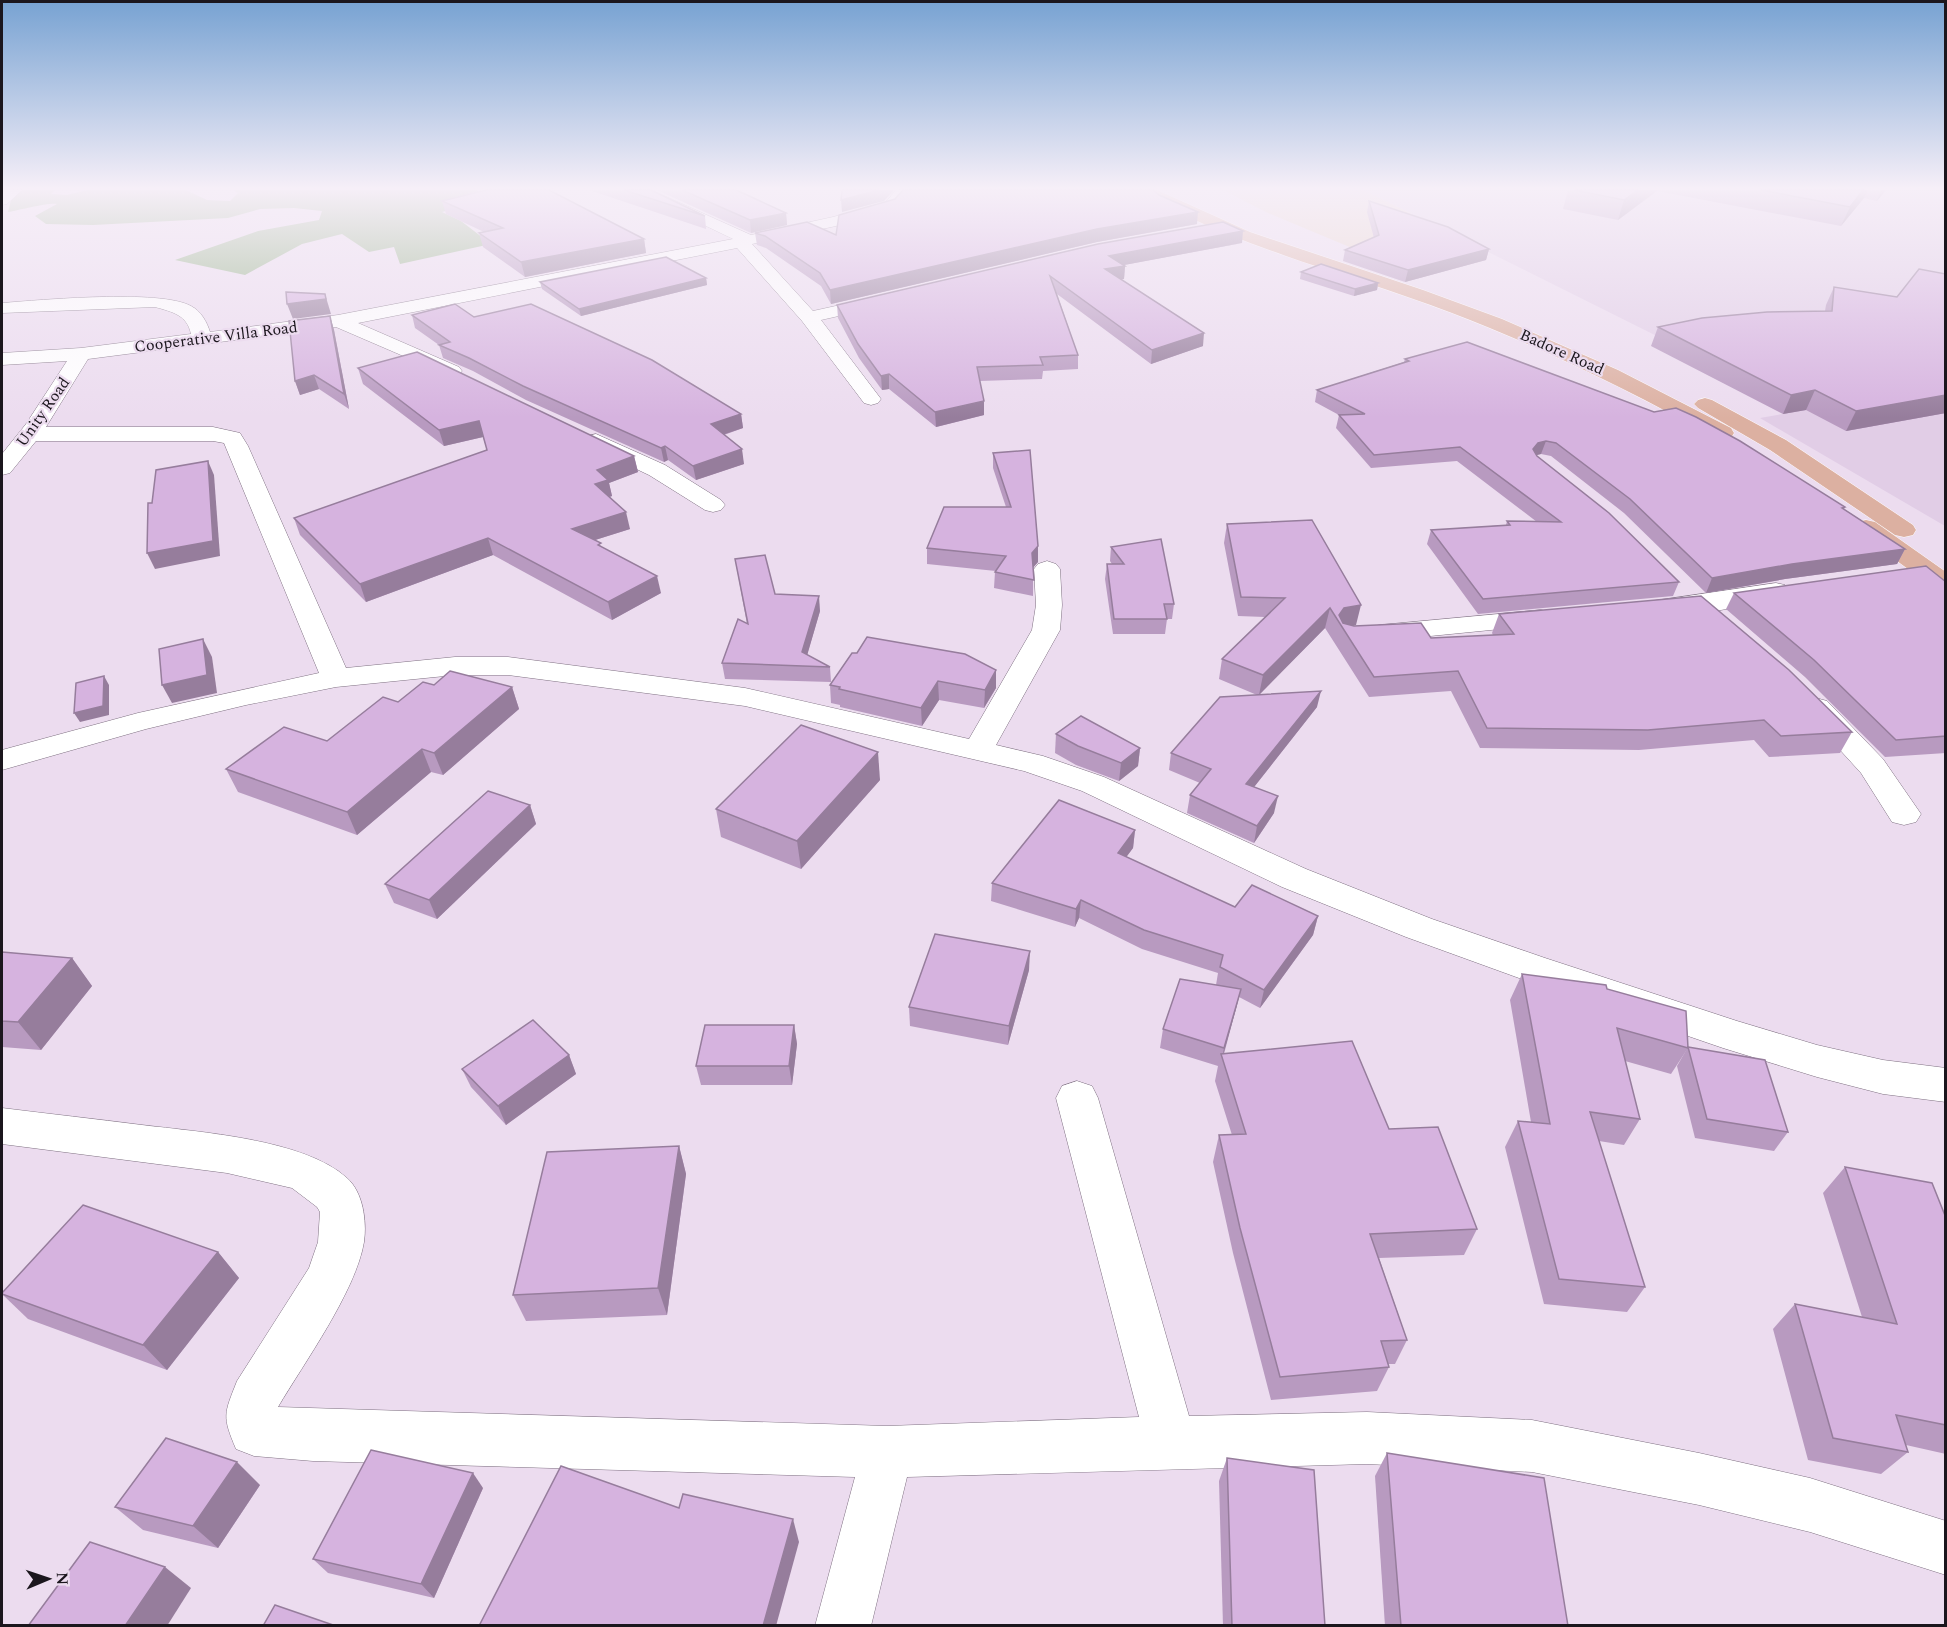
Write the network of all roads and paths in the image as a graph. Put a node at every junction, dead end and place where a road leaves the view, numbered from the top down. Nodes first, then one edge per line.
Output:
1 (624, 266) edge
2 (766, 266) edge
3 (1327, 266) edge
4 (1365, 266) edge
5 (895, 298) edge
6 (2, 309) edge
7 (809, 317) junction
8 (338, 321) junction
9 (202, 339) junction
10 (81, 354) junction
11 (49, 358) junction
12 (2, 359) edge
13 (2, 368) edge
14 (465, 377) edge
15 (872, 399) dead end
16 (573, 430) edge
17 (29, 434) junction
18 (2, 468) edge
19 (713, 505) dead end
20 (1917, 539) dead end
21 (1047, 569) dead end
22 (1891, 575) edge
23 (1936, 577) edge
24 (1676, 580) edge
25 (1797, 588) edge
26 (1699, 604) junction
27 (1641, 609) edge
28 (1571, 615) edge
29 (1726, 627) edge
30 (1350, 636) edge
31 (336, 678) junction
32 (1796, 688) edge
33 (978, 749) junction
34 (2, 760) edge
35 (1904, 814) dead end
36 (1946, 1085) edge
37 (1077, 1098) dead end
38 (2, 1126) edge
39 (1171, 1442) junction
40 (887, 1452) junction
41 (1946, 1548) edge
42 (843, 1626) edge

1 - 8 street, Cooperative Villa Road
2 - 7 street
3 - 23 main road, Badore Road
4 - 20 main road, Badore Road
5 - 7 street
6 - 9 street
7 - 15 street
8 - 9 street, Cooperative Villa Road
8 - 14 street
9 - 10 street, Cooperative Villa Road
10 - 11 street, Cooperative Villa Road
10 - 17 street, Unity Road
11 - 12 street, Cooperative Villa Road
11 - 13 street, Cooperative Villa Road
16 - 19 street
17 - 18 street, Unity Road
17 - 31 street
21 - 33 street
22 - 23 street
24 - 26 street
25 - 26 street
26 - 27 street
26 - 29 street
28 - 30 street
31 - 33 street
31 - 34 street
32 - 35 street
33 - 36 street
37 - 39 street
38 - 40 street
39 - 40 street
39 - 41 street
40 - 42 street

